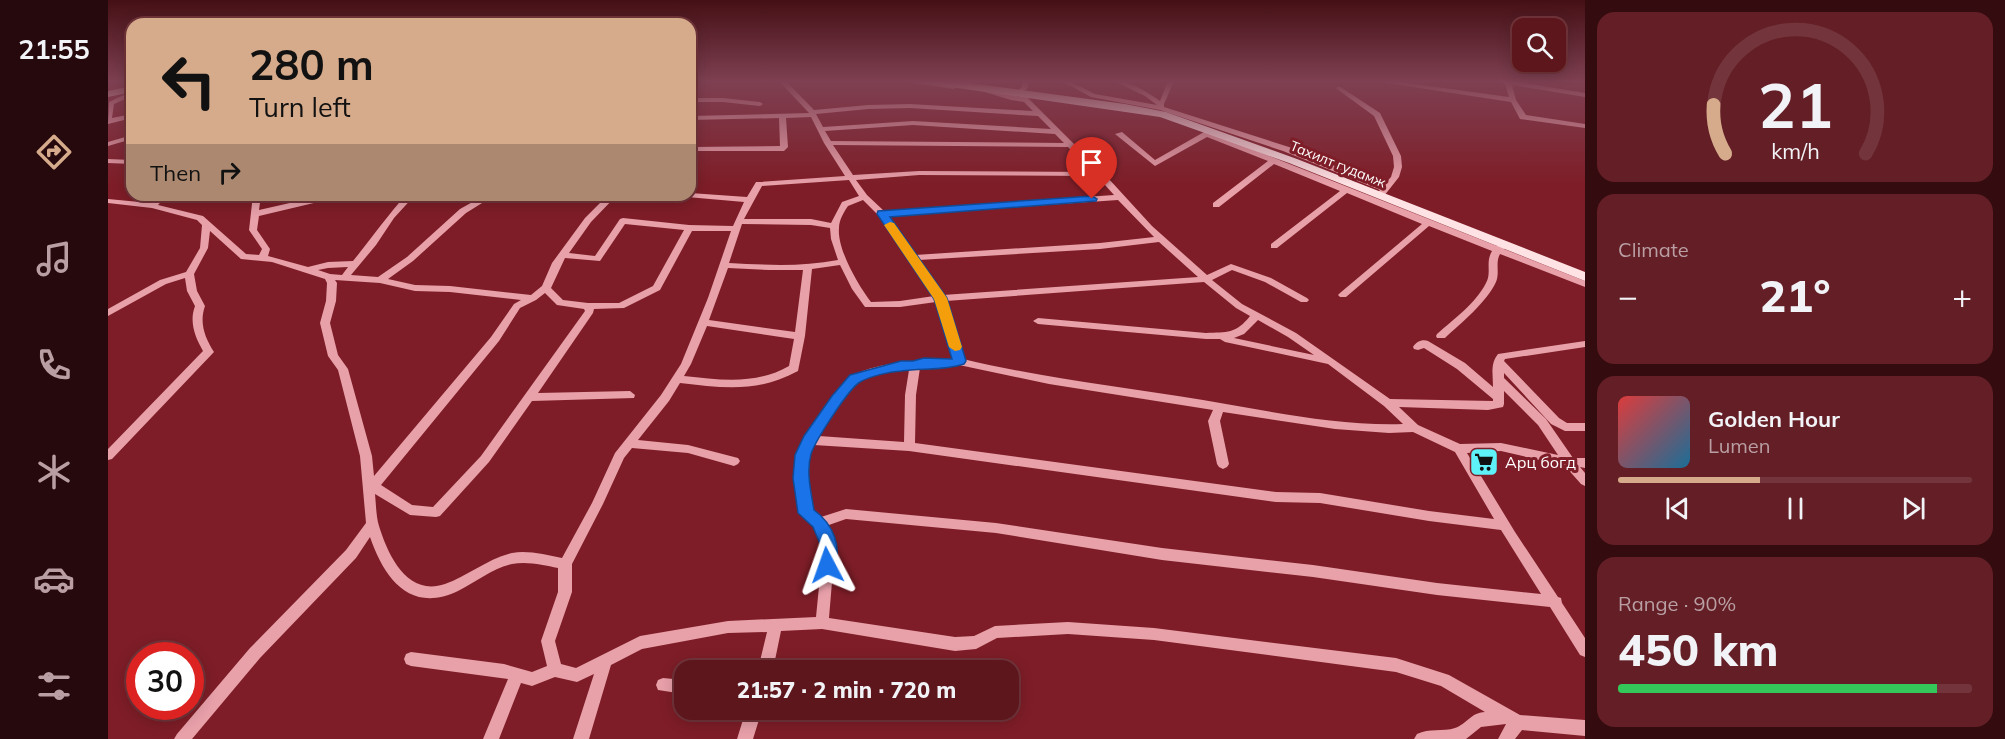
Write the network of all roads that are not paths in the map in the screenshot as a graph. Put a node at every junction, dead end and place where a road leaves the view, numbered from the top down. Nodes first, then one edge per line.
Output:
1 (801, 115) edge
2 (813, 115) edge
3 (1041, 115) edge
4 (1166, 115) edge
5 (1188, 115) edge
6 (1377, 115) edge
7 (1522, 115) edge
8 (126, 118) edge
9 (696, 118) edge
10 (783, 118) junction
11 (108, 122) edge
12 (1585, 126) edge
13 (821, 129) junction
14 (1058, 132) junction
15 (1208, 132) junction
16 (1119, 135) dead end
17 (126, 139) edge
18 (828, 143) junction
19 (108, 144) edge
20 (1069, 145) junction
21 (696, 149) edge
22 (108, 161) edge
23 (1273, 161) junction
24 (126, 162) edge
25 (1099, 174) junction
26 (851, 178) junction
27 (1345, 190) junction
28 (1382, 193) junction
29 (696, 196) edge
30 (864, 197) junction
31 (1121, 197) junction
32 (748, 200) junction
33 (108, 201) edge
34 (157, 201) edge
35 (256, 201) edge
36 (310, 201) edge
37 (405, 201) edge
38 (480, 201) edge
39 (607, 201) edge
40 (1216, 205) dead end
41 (152, 206) junction
42 (255, 214) junction
43 (882, 214) junction
44 (200, 218) junction
45 (1428, 223) junction
46 (738, 225) junction
47 (835, 226) junction
48 (689, 228) junction
49 (1161, 239) junction
50 (1274, 246) dead end
51 (1501, 247) junction
52 (563, 255) junction
53 (263, 258) junction
54 (912, 258) junction
55 (844, 261) junction
56 (354, 264) junction
57 (724, 265) junction
58 (808, 267) junction
59 (307, 270) junction
60 (189, 274) junction
61 (329, 277) junction
62 (1585, 277) edge
63 (344, 278) junction
64 (1206, 279) junction
65 (380, 280) junction
66 (1585, 284) edge
67 (546, 288) junction
68 (1343, 295) dead end
69 (533, 298) junction
70 (940, 298) junction
71 (1304, 300) dead end
72 (588, 306) junction
73 (108, 313) edge
74 (1257, 315) junction
75 (1038, 321) dead end
76 (704, 322) junction
77 (1212, 335) junction
78 (800, 336) junction
79 (1441, 336) dead end
80 (1585, 344) edge
81 (1418, 347) dead end
82 (959, 361) junction
83 (1330, 361) junction
84 (1498, 361) junction
85 (915, 366) junction
86 (1497, 378) junction
87 (678, 379) junction
88 (630, 395) dead end
89 (531, 396) junction
90 (1497, 396) junction
91 (1388, 403) junction
92 (1220, 407) junction
93 (1585, 426) edge
94 (1414, 428) junction
95 (810, 440) junction
96 (631, 444) junction
97 (909, 447) junction
98 (1459, 449) junction
99 (108, 456) edge
100 (734, 461) dead end
101 (1585, 463) edge
102 (1223, 464) dead end
103 (1570, 464) junction
104 (1585, 481) edge
105 (370, 489) junction
106 (819, 523) junction
107 (372, 524) junction
108 (1504, 525) junction
109 (565, 564) junction
110 (1556, 602) junction
111 (822, 623) junction
112 (776, 625) junction
113 (1585, 650) edge
114 (411, 659) dead end
115 (767, 660) edge
116 (604, 662) junction
117 (555, 670) junction
118 (517, 675) junction
119 (663, 685) dead end
120 (674, 686) edge
121 (1513, 719) junction
122 (751, 720) edge
123 (1585, 728) edge
124 (182, 739) edge
125 (491, 739) edge
126 (581, 739) edge
127 (745, 739) edge
128 (1422, 739) edge
129 (1506, 739) edge

1 - 10 street
2 - 13 street
3 - 14 street
4 - 15 main road, Тахилт гудамж
5 - 28 street
6 - 28 street
7 - 12 street
8 - 11 street
9 - 10 street
10 - 21 street
13 - 14 street
13 - 18 street
14 - 20 street
15 - 16 street
15 - 23 street
15 - 28 main road, Тахилт гудамж
17 - 19 street
18 - 20 street
18 - 26 street
20 - 25 street
22 - 24 street
23 - 27 street
23 - 40 street
25 - 26 street
25 - 31 street
26 - 30 street
26 - 32 street
27 - 45 street
27 - 50 street
28 - 51 main road, Тахилт гудамж
29 - 32 street
30 - 43 street
30 - 47 street
31 - 43 street
31 - 49 street
32 - 46 street
33 - 41 street
34 - 41 street
35 - 42 street
36 - 42 street
37 - 56 street
38 - 65 street
39 - 52 street
41 - 44 street
42 - 53 street
43 - 54 street
44 - 53 street
44 - 60 street
45 - 51 street
45 - 68 street
46 - 47 street
46 - 48 street
46 - 57 street
47 - 55 street
48 - 52 street
48 - 72 street
49 - 54 street
49 - 64 street
51 - 62 main road, Тахилт гудамж
51 - 66 street
51 - 79 street
52 - 67 street
53 - 59 street
54 - 70 street
55 - 58 street
55 - 70 street
56 - 59 street
56 - 63 street
57 - 58 street
57 - 76 street
58 - 78 street
59 - 61 street
60 - 73 street
60 - 99 street
61 - 63 street
61 - 105 street
63 - 65 street
64 - 70 street
64 - 71 street
64 - 74 street
65 - 69 street
67 - 69 street
67 - 72 street
69 - 105 street
70 - 82 street
72 - 89 street
74 - 77 street
74 - 83 street
75 - 77 street
76 - 78 street
76 - 87 street
77 - 83 street
78 - 87 street
80 - 84 street
81 - 90 street
82 - 85 street
82 - 92 street
83 - 91 street
84 - 86 street
84 - 93 street
85 - 95 street
85 - 97 street
86 - 90 street
86 - 103 street
87 - 96 street
88 - 89 street
89 - 105 street
90 - 91 street
91 - 94 street
92 - 94 street
92 - 102 street
94 - 98 street
95 - 97 street
95 - 106 street
96 - 100 street
96 - 109 street
97 - 108 street
98 - 103 street
98 - 108 street
101 - 103 street
103 - 104 street
105 - 107 street
106 - 110 street
106 - 111 street
107 - 109 street
107 - 124 street
108 - 110 street
109 - 117 street
110 - 113 street
111 - 112 street
111 - 121 street
112 - 115 street
112 - 116 street
114 - 118 street
116 - 117 street
116 - 126 street
117 - 118 street
118 - 125 street
119 - 120 street
121 - 123 street
121 - 128 street
121 - 129 street
122 - 127 street

